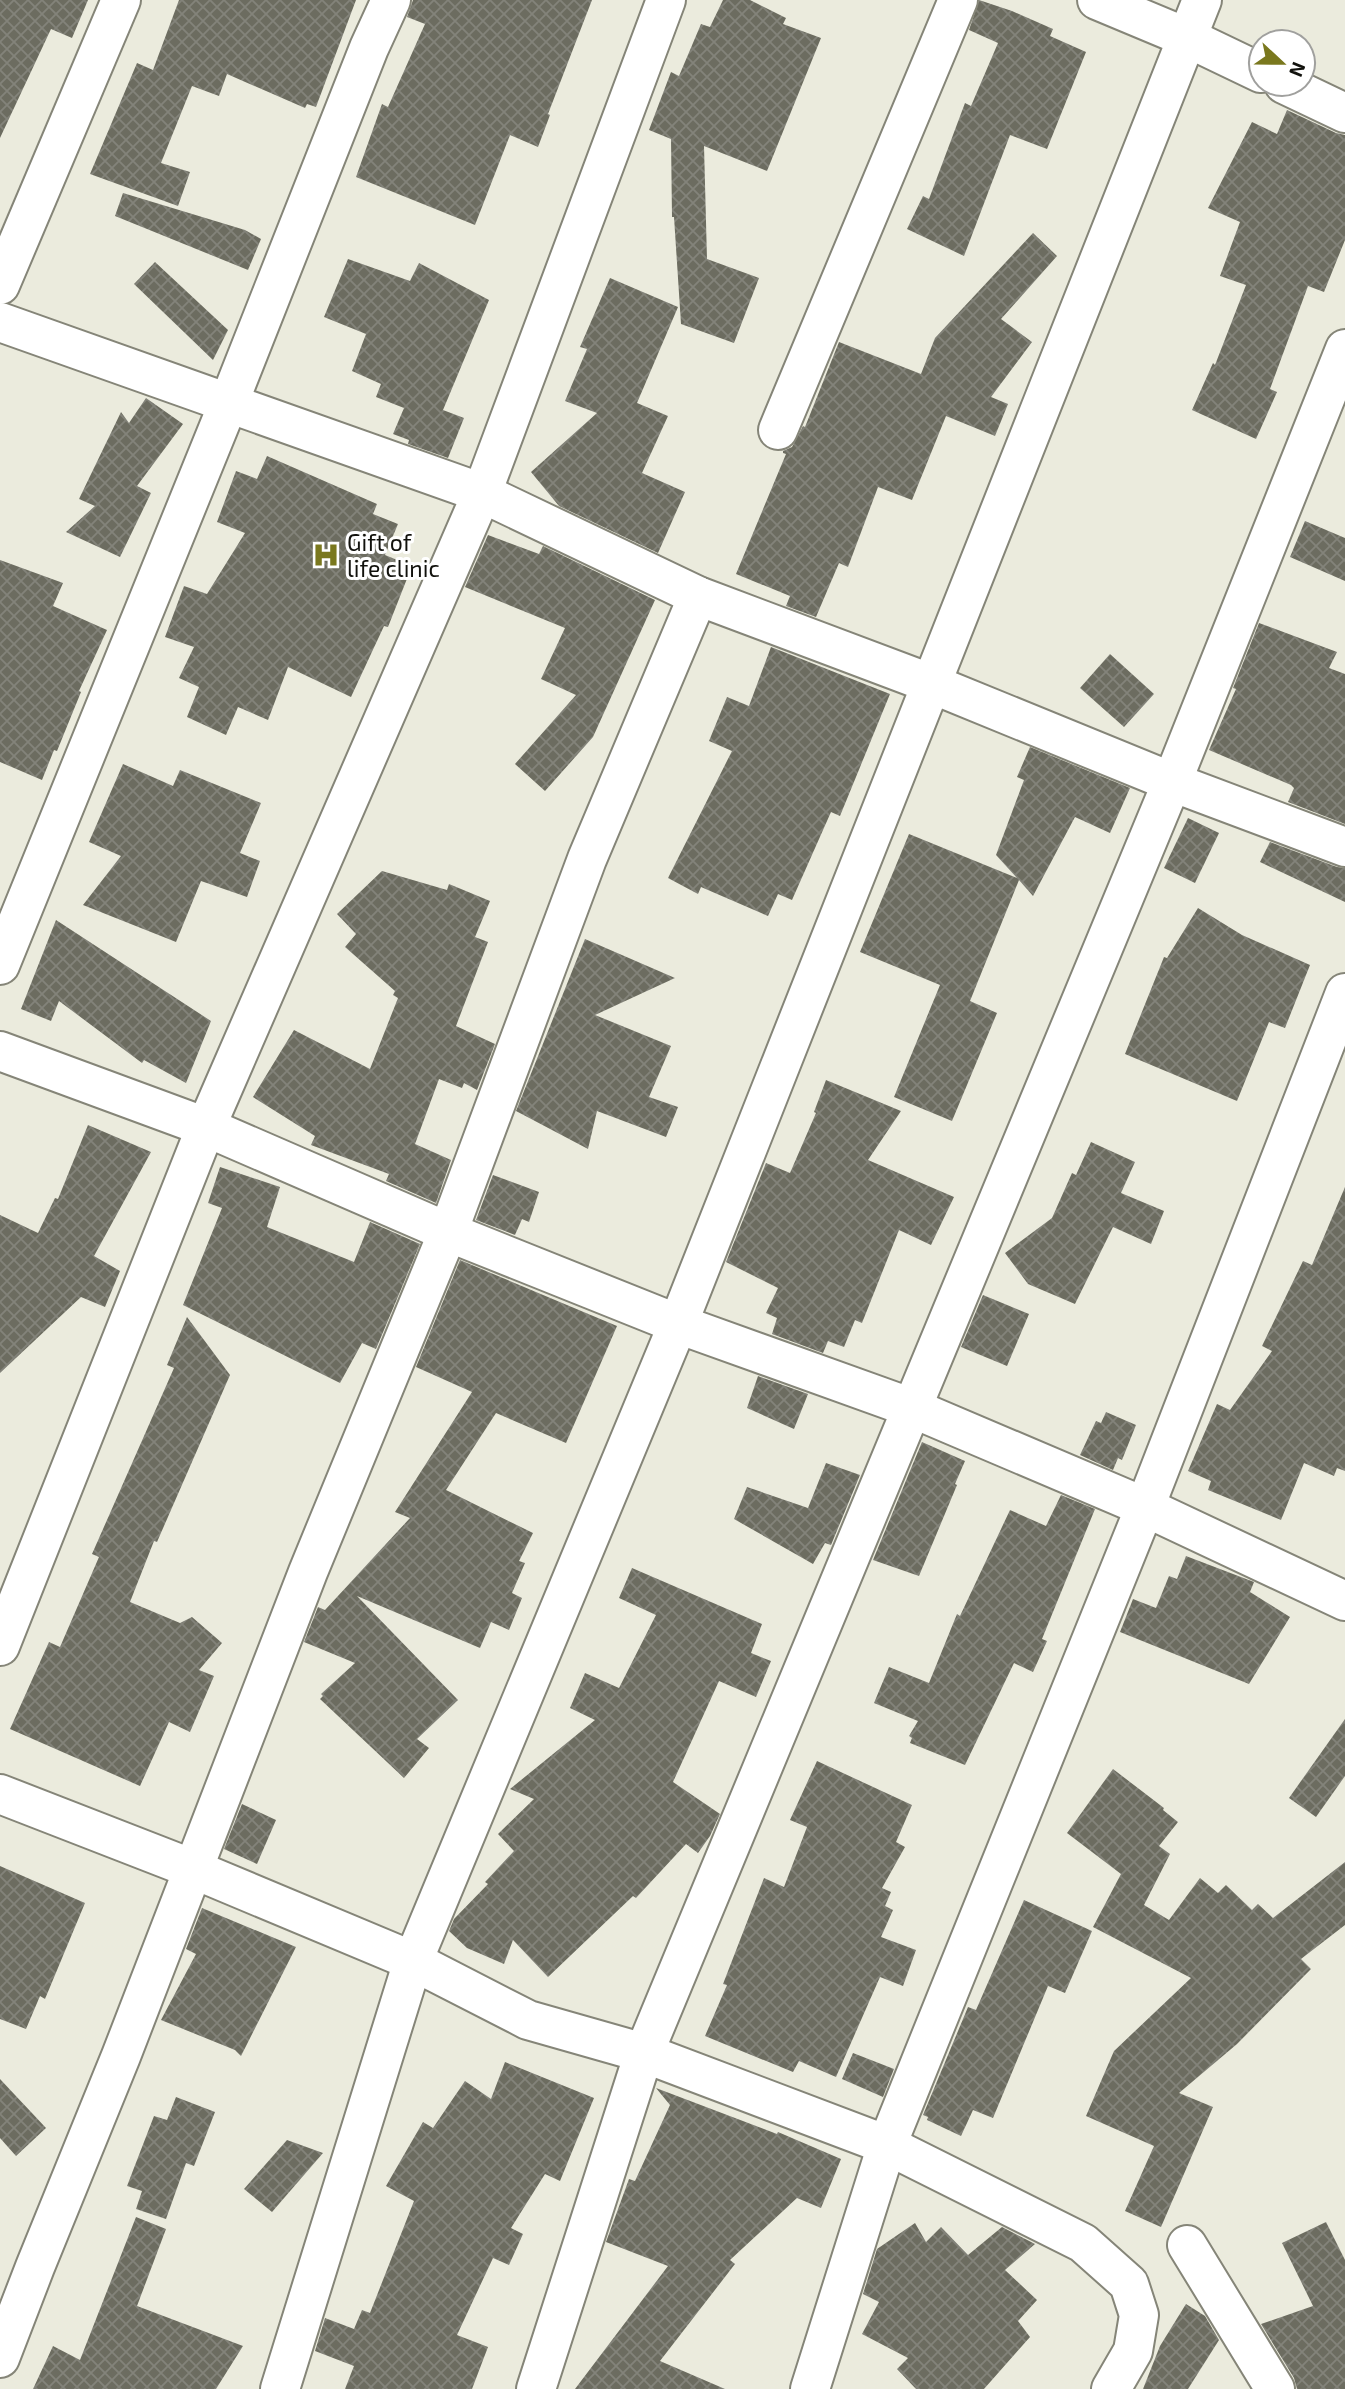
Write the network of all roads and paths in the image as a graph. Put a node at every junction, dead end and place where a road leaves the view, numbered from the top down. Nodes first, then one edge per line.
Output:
1 (121, 0) edge
2 (391, 0) edge
3 (666, 0) edge
4 (958, 0) edge
5 (1097, 0) edge
6 (1202, 0) edge
7 (1188, 38) junction
8 (1247, 66) edge
9 (1313, 98) edge
10 (1345, 113) edge
11 (0, 285) edge
12 (0, 322) edge
13 (1345, 349) edge
14 (229, 402) junction
15 (778, 430) dead end
16 (482, 493) junction
17 (698, 596) junction
18 (932, 684) junction
19 (1172, 782) junction
20 (1345, 847) edge
21 (0, 965) edge
22 (1345, 993) edge
23 (0, 1051) edge
24 (206, 1126) junction
25 (448, 1232) junction
26 (677, 1324) junction
27 (912, 1408) junction
28 (1145, 1507) junction
29 (1345, 1601) edge
30 (0, 1646) edge
31 (0, 1794) edge
32 (192, 1868) junction
33 (413, 1961) junction
34 (644, 2053) junction
35 (887, 2145) junction
36 (1186, 2245) dead end
37 (0, 2358) edge
38 (280, 2389) edge
39 (536, 2389) edge
40 (810, 2389) edge
41 (1111, 2389) edge
42 (1275, 2389) edge

1 - 11 street
2 - 14 street
3 - 16 street
4 - 15 street
5 - 7 street
6 - 7 street
7 - 8 street
7 - 18 street
9 - 10 street
12 - 14 street
13 - 19 street
14 - 16 street
14 - 21 street
16 - 17 street
16 - 24 street
17 - 18 street
17 - 25 street
18 - 19 street
18 - 26 street
19 - 20 street
19 - 27 street
22 - 28 street
23 - 24 street
24 - 25 street
24 - 30 street
25 - 26 street
25 - 32 street
26 - 27 street
26 - 33 street
27 - 28 street
27 - 34 street
28 - 29 street
28 - 35 street
31 - 32 street
32 - 33 street
32 - 37 street
33 - 34 street
33 - 38 street
34 - 35 street
34 - 39 street
35 - 40 street
35 - 41 street
36 - 42 street

